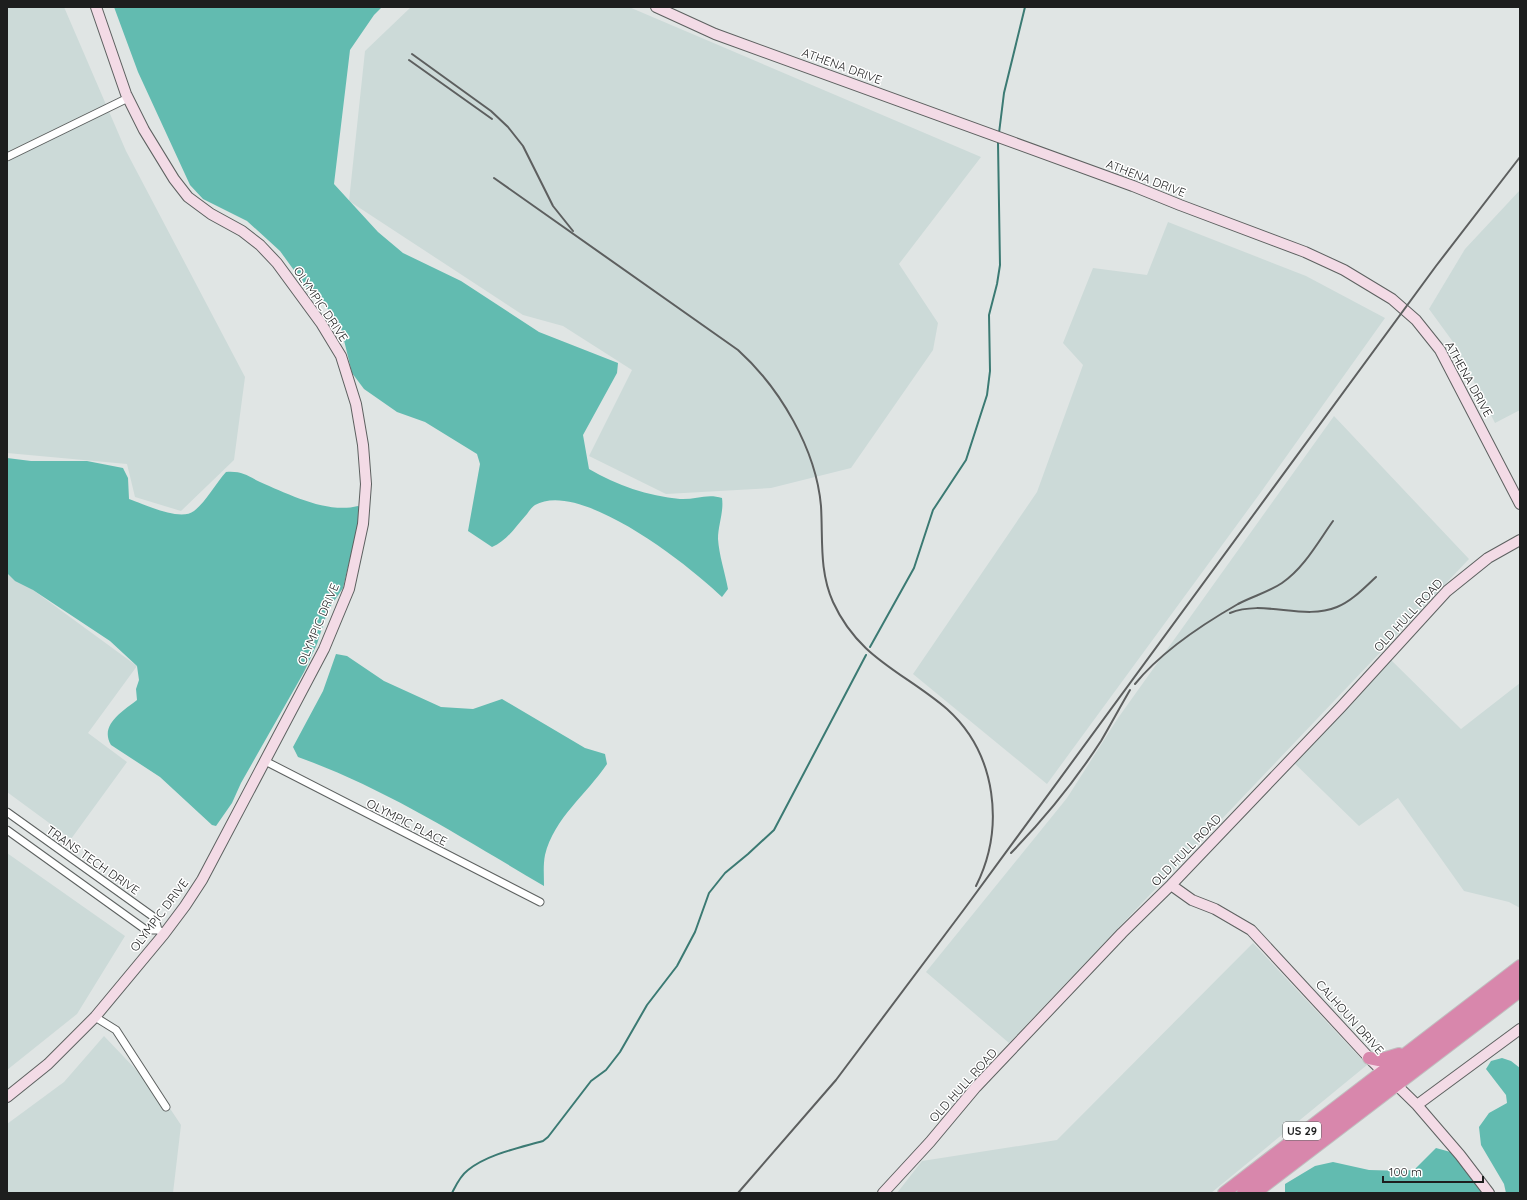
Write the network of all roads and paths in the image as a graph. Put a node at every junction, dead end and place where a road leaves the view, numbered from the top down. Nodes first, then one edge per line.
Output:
1 (96, 7) edge
2 (656, 7) edge
3 (128, 98) junction
4 (7, 156) edge
5 (1520, 504) edge
6 (1520, 540) edge
7 (265, 761) junction
8 (7, 812) edge
9 (7, 830) edge
10 (1171, 885) junction
11 (540, 902) dead end
12 (161, 932) junction
13 (1520, 966) edge
14 (1520, 978) edge
15 (1520, 991) edge
16 (95, 1017) junction
17 (1520, 1029) edge
18 (1410, 1050) junction
19 (1369, 1058) junction
20 (1389, 1078) junction
21 (7, 1097) edge
22 (1418, 1105) junction
23 (166, 1107) dead end
24 (883, 1193) edge
25 (1224, 1193) edge
26 (1243, 1193) edge
27 (1255, 1193) edge
28 (1489, 1193) edge

1 - 3 street, OLYMPIC DRIVE
2 - 5 street, ATHENA DRIVE
3 - 4 street
3 - 7 street, OLYMPIC DRIVE
6 - 10 street, OLD HULL ROAD
7 - 11 street, OLYMPIC PLACE
7 - 12 street, OLYMPIC DRIVE
8 - 12 street, TRANS TECH DRIVE
9 - 12 street, TRANS TECH DRIVE
10 - 19 street, CALHOUN DRIVE
10 - 24 street, OLD HULL ROAD
12 - 16 street, OLYMPIC DRIVE
13 - 18 highway, US 29
14 - 20 highway
15 - 20 highway, US 29
16 - 21 street, OLYMPIC DRIVE
16 - 23 street
17 - 22 street
18 - 19 highway
18 - 20 highway, US 29
19 - 20 street, CALHOUN DRIVE
20 - 22 street, CALHOUN DRIVE
20 - 25 highway, US 29
20 - 26 highway
20 - 27 highway, US 29
22 - 28 street, CALHOUN DRIVE

